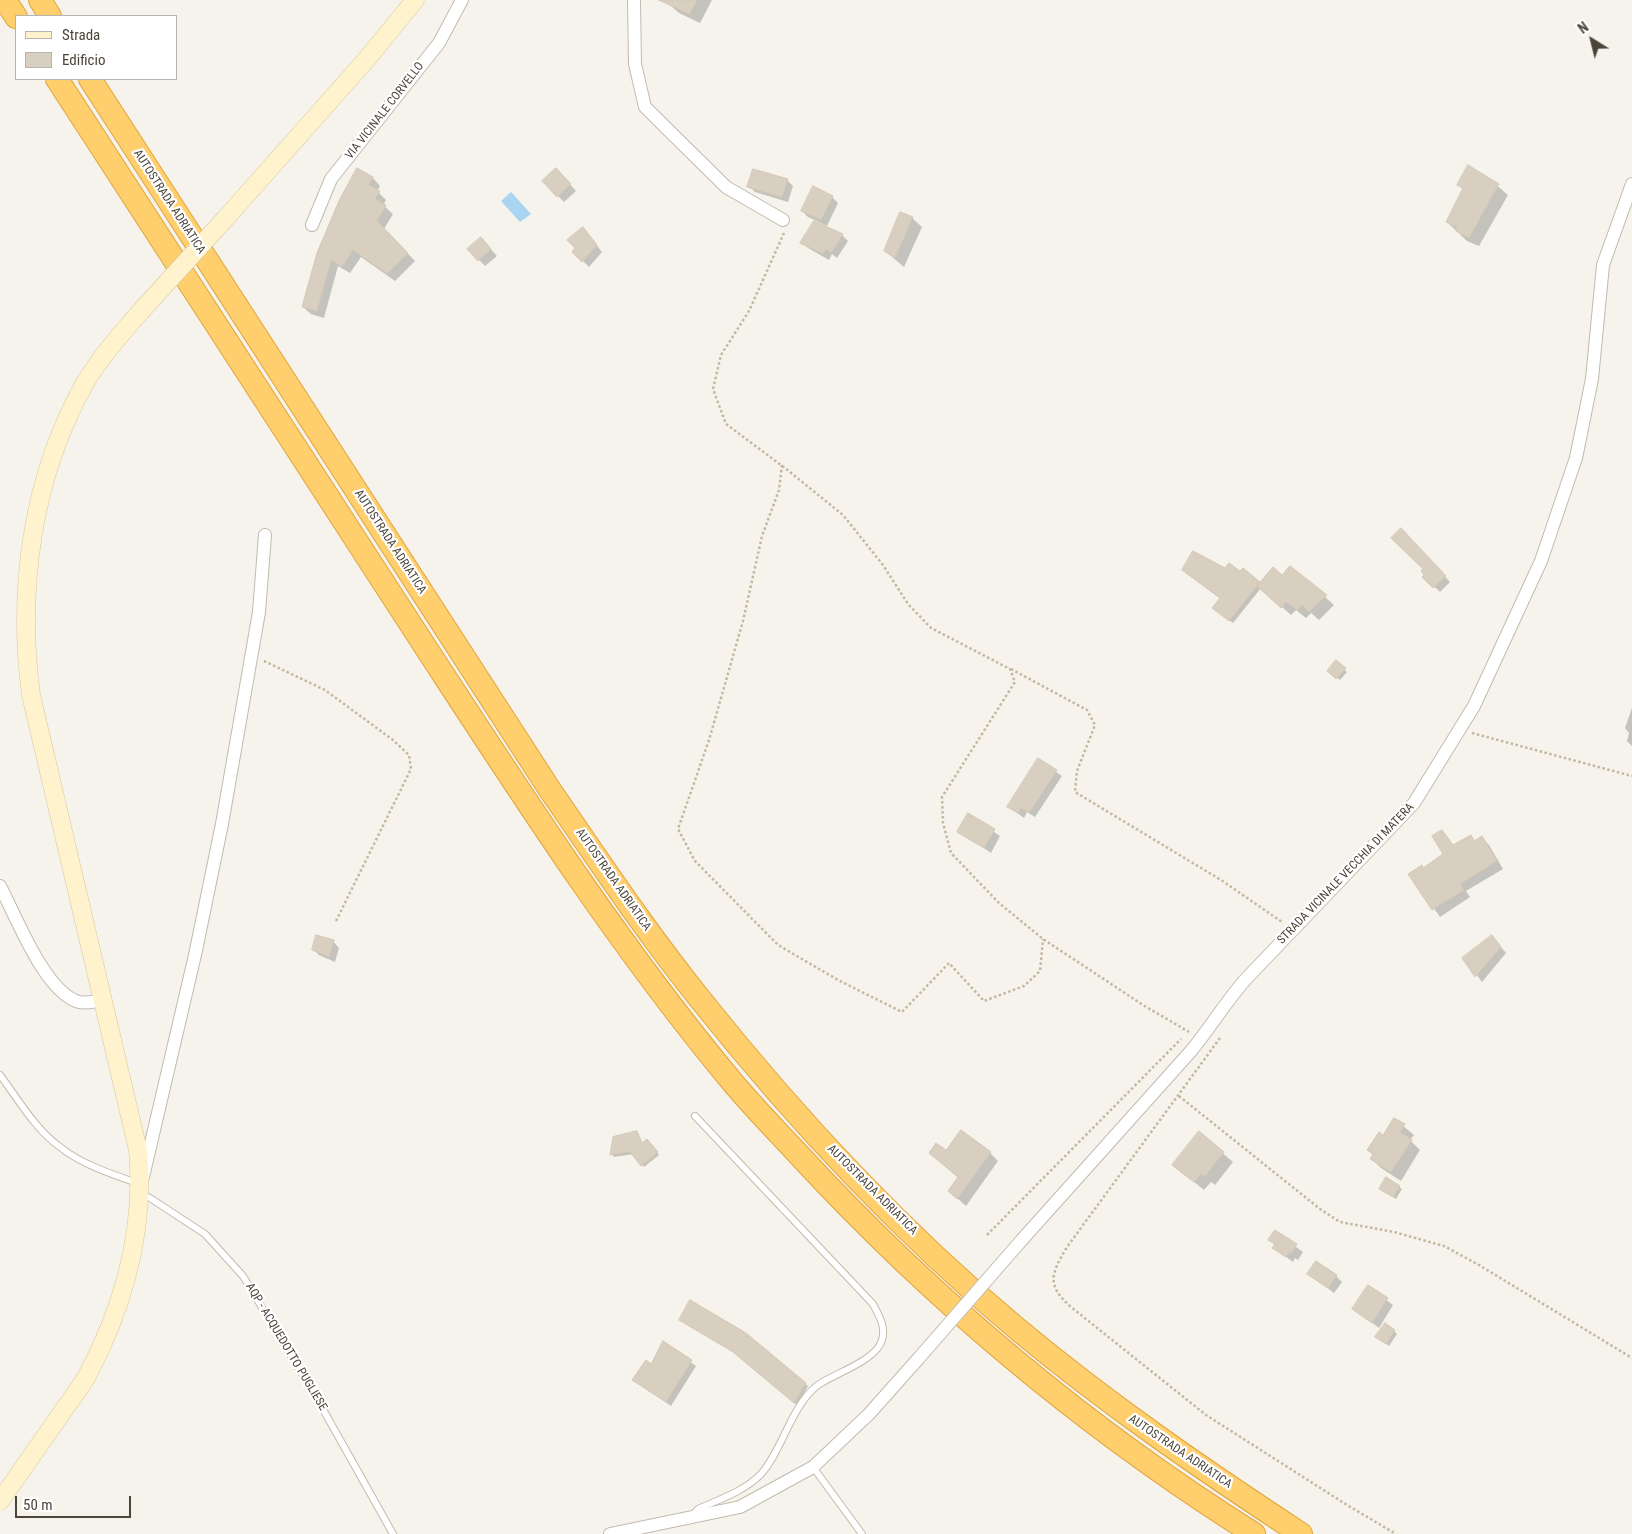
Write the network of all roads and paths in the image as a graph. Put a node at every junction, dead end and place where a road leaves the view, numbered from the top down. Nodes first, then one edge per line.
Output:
1 (5, 0) edge
2 (40, 0) edge
3 (415, 0) edge
4 (462, 0) edge
5 (634, 0) edge
6 (15, 15) edge
7 (49, 15) edge
8 (58, 80) edge
9 (91, 80) edge
10 (1632, 184) edge
11 (783, 220) joint
12 (312, 225) dead end
13 (782, 465) junction
14 (265, 534) dead end
15 (251, 655) junction
16 (1010, 669) junction
17 (1461, 730) junction
18 (1632, 776) edge
19 (0, 886) edge
20 (336, 921) dead end
21 (1294, 929) junction
22 (1043, 939) junction
23 (102, 1000) junction
24 (1219, 1014) junction
25 (0, 1075) edge
26 (1179, 1096) junction
27 (695, 1116) dead end
28 (141, 1189) junction
29 (987, 1235) dead end
30 (1632, 1358) edge
31 (813, 1467) junction
32 (0, 1501) edge
33 (690, 1518) junction
34 (393, 1534) edge
35 (610, 1534) edge
36 (862, 1534) edge
37 (1254, 1534) edge
38 (1301, 1534) edge
39 (1396, 1534) edge

1 - 6 highway
2 - 7 highway
3 - 23 street, bridge
4 - 12 street, VIA VICINALE CORVELLO
5 - 11 street
8 - 37 highway, AUTOSTRADA ADRIATICA
9 - 38 highway, AUTOSTRADA ADRIATICA
10 - 17 street, STRADA VICINALE VECCHIA DI MATERA
11 - 13 path
13 - 16 path
13 - 22 path
14 - 15 street
15 - 20 path
15 - 28 street
16 - 21 path
16 - 22 path
17 - 18 path
17 - 21 street, STRADA VICINALE VECCHIA DI MATERA
19 - 23 street
21 - 24 street, STRADA VICINALE VECCHIA DI MATERA
22 - 29 path
23 - 28 street
24 - 26 path
24 - 31 street, STRADA VICINALE VECCHIA DI MATERA, bridge
25 - 28 lane, AQP - ACQUEDOTTO PUGLIESE
26 - 30 path
26 - 39 path
27 - 33 lane
28 - 32 street
28 - 34 lane, AQP - ACQUEDOTTO PUGLIESE
31 - 33 street
31 - 36 lane
33 - 35 street

